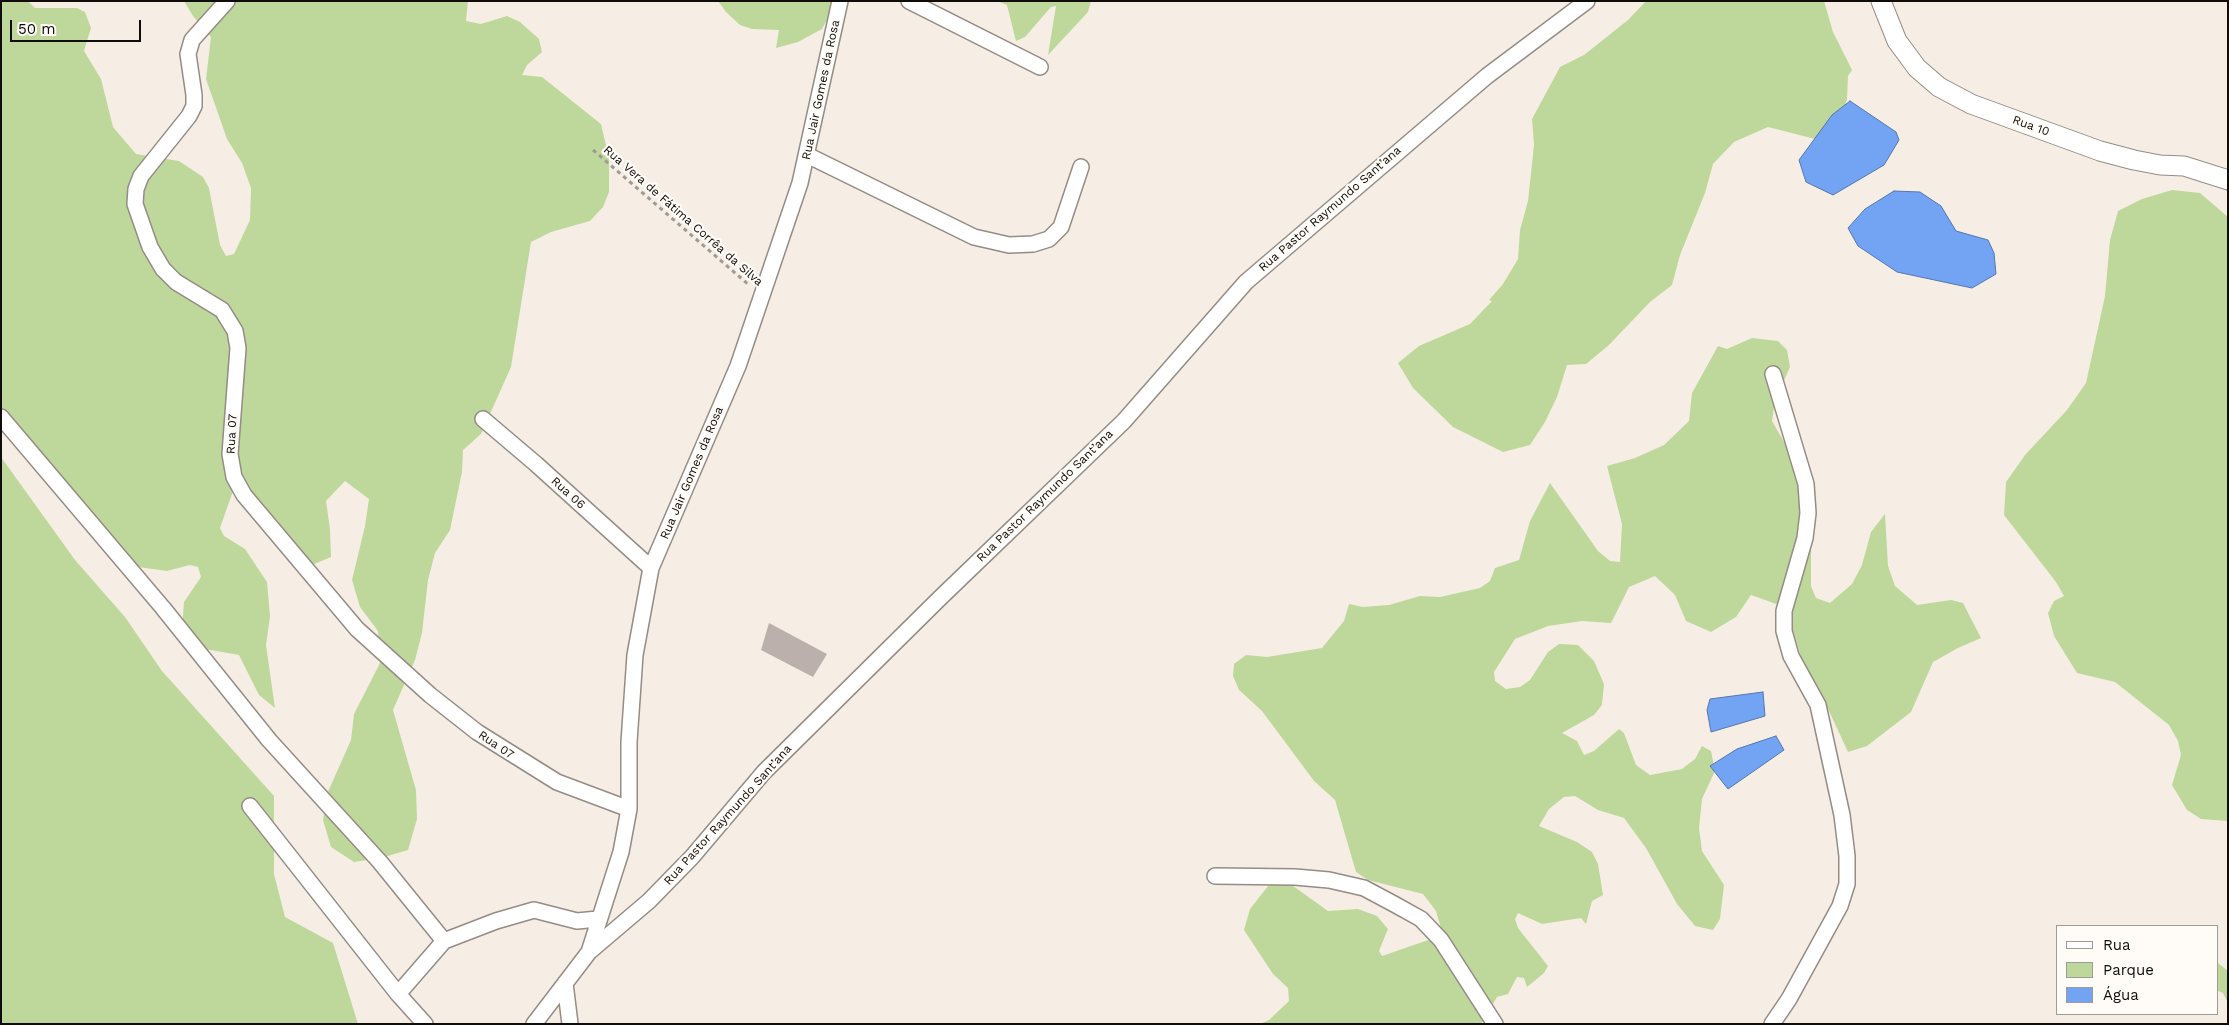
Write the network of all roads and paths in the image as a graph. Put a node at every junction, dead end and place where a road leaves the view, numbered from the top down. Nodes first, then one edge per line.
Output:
1 (227, 1) edge
2 (840, 1) edge
3 (909, 1) edge
4 (1587, 1) edge
5 (1881, 1) edge
6 (1040, 67) dead end
7 (593, 150) dead end
8 (807, 155) junction
9 (1081, 167) dead end
10 (2228, 180) edge
11 (762, 296) junction
12 (1773, 374) dead end
13 (1, 416) edge
14 (483, 419) dead end
15 (651, 568) junction
16 (250, 806) dead end
17 (629, 809) junction
18 (1215, 876) dead end
19 (598, 919) junction
20 (444, 941) junction
21 (589, 952) junction
22 (565, 983) junction
23 (398, 994) junction
24 (425, 1024) edge
25 (534, 1024) edge
26 (570, 1024) edge
27 (1495, 1024) edge
28 (1772, 1024) edge

1 - 17 street, Rua 07
2 - 8 street, Rua Jair Gomes da Rosa
3 - 6 street
4 - 21 street, Rua Pastor Raymundo Sant’ana
5 - 10 street, Rua 10
7 - 11 path, Rua Vera de Fátima Corrêa da Silva
8 - 9 street
8 - 11 street, Rua Jair Gomes da Rosa
11 - 15 street, Rua Jair Gomes da Rosa
12 - 28 street
13 - 20 street
14 - 15 street, Rua 06
15 - 17 street, Rua Jair Gomes da Rosa
16 - 23 street
17 - 19 street, Rua Jair Gomes da Rosa
18 - 27 street
19 - 20 street
19 - 21 street, Rua Jair Gomes da Rosa
20 - 23 street
21 - 22 street, Rua Pastor Raymundo Sant’ana
22 - 25 street, Rua Pastor Raymundo Sant’ana
22 - 26 street
23 - 24 street

